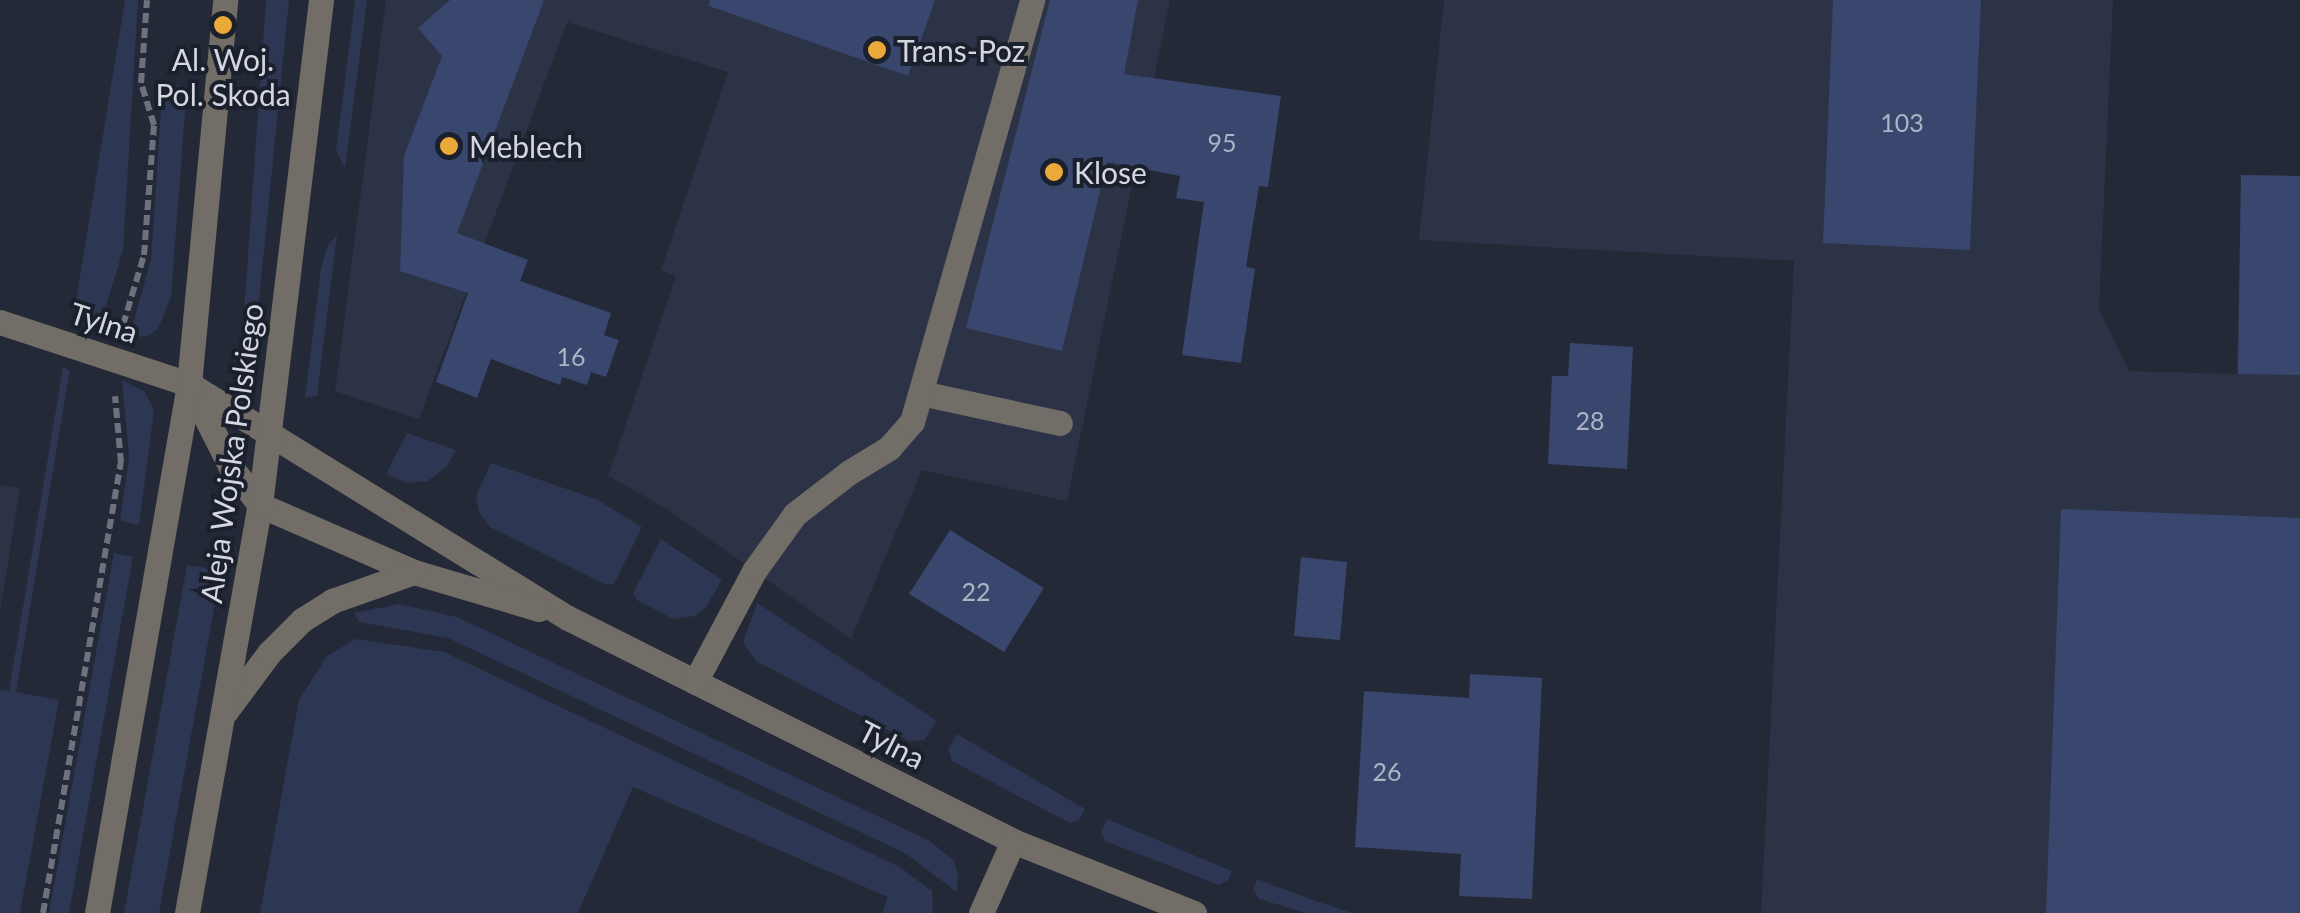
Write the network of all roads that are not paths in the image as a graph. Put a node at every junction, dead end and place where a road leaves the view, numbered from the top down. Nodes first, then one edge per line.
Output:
1 (225, 0) edge
2 (321, 0) edge
3 (1032, 0) edge
4 (0, 322) edge
5 (188, 384) junction
6 (921, 393) junction
7 (1060, 423) dead end
8 (270, 434) junction
9 (260, 505) junction
10 (414, 572) junction
11 (568, 618) junction
12 (695, 682) junction
13 (224, 715) junction
14 (1012, 841) junction
15 (97, 913) edge
16 (187, 913) edge
17 (981, 913) edge
18 (1194, 913) edge

1 - 5 street, Aleja Wojska Polskiego
2 - 8 street, Aleja Wojska Polskiego
3 - 6 street
4 - 5 street, Tylna
5 - 8 street, Tylna
5 - 9 street, Tylna
5 - 15 street, Aleja Wojska Polskiego
6 - 7 street
6 - 12 street
8 - 9 street, Aleja Wojska Polskiego
8 - 11 street, Tylna
9 - 10 street, Tylna
9 - 13 street, Aleja Wojska Polskiego
10 - 11 street, Tylna
10 - 13 street
11 - 12 street, Tylna
12 - 14 street, Tylna
13 - 16 street, Aleja Wojska Polskiego
14 - 17 street
14 - 18 street, Tylna

